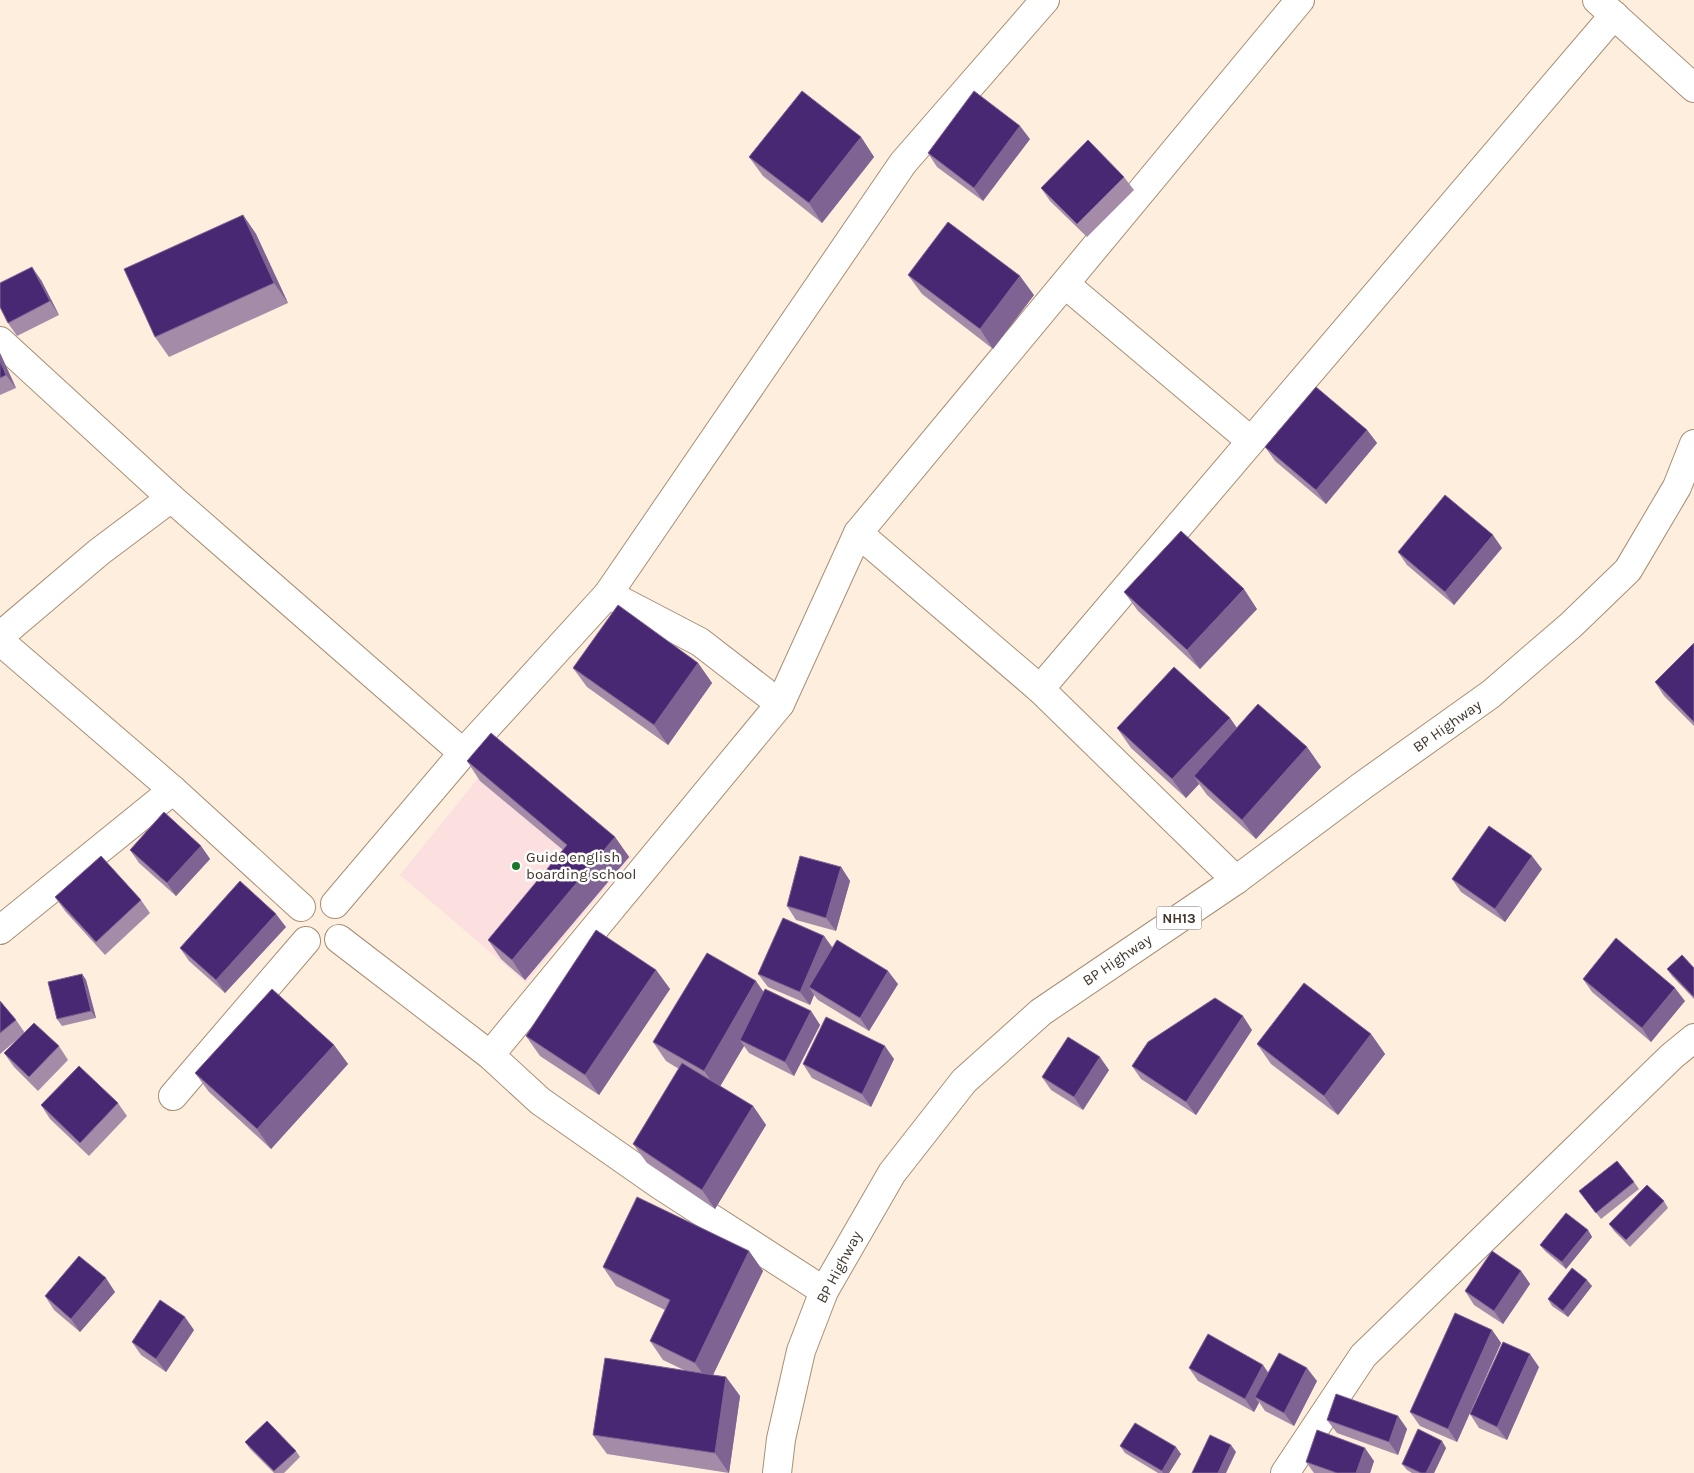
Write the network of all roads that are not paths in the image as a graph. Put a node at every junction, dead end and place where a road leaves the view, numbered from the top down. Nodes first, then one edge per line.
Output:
1 (1045, 0) edge
2 (1300, 0) edge
3 (1605, 8) edge
4 (1694, 88) edge
5 (1065, 284) junction
6 (0, 341) edge
7 (1251, 441) junction
8 (1694, 444) edge
9 (171, 498) junction
10 (858, 534) junction
11 (608, 594) junction
12 (0, 636) edge
13 (0, 640) edge
14 (1040, 689) junction
15 (780, 704) junction
16 (463, 753) junction
17 (173, 790) junction
18 (1236, 880) junction
19 (336, 904) junction
20 (301, 907) junction
21 (0, 930) edge
22 (339, 939) junction
23 (306, 941) junction
24 (1694, 1038) edge
25 (490, 1055) junction
26 (173, 1096) dead end
27 (824, 1291) junction
28 (777, 1473) edge
29 (1285, 1473) edge

1 - 11 main road
2 - 5 main road
3 - 4 main road
3 - 7 main road
5 - 7 main road
5 - 10 main road
6 - 9 main road
7 - 14 main road
8 - 18 main road, BP Highway / NH13
9 - 12 main road
9 - 16 main road
10 - 14 main road
10 - 15 main road
11 - 15 main road
11 - 16 main road
13 - 17 main road
14 - 18 main road
15 - 25 main road
16 - 19 main road
17 - 20 main road
17 - 21 main road
18 - 27 main road, BP Highway / NH13
19 - 20 main road
19 - 22 main road
20 - 23 main road
22 - 23 main road
22 - 25 main road
23 - 26 main road
24 - 29 main road
25 - 27 main road
27 - 28 main road, BP Highway / NH13

